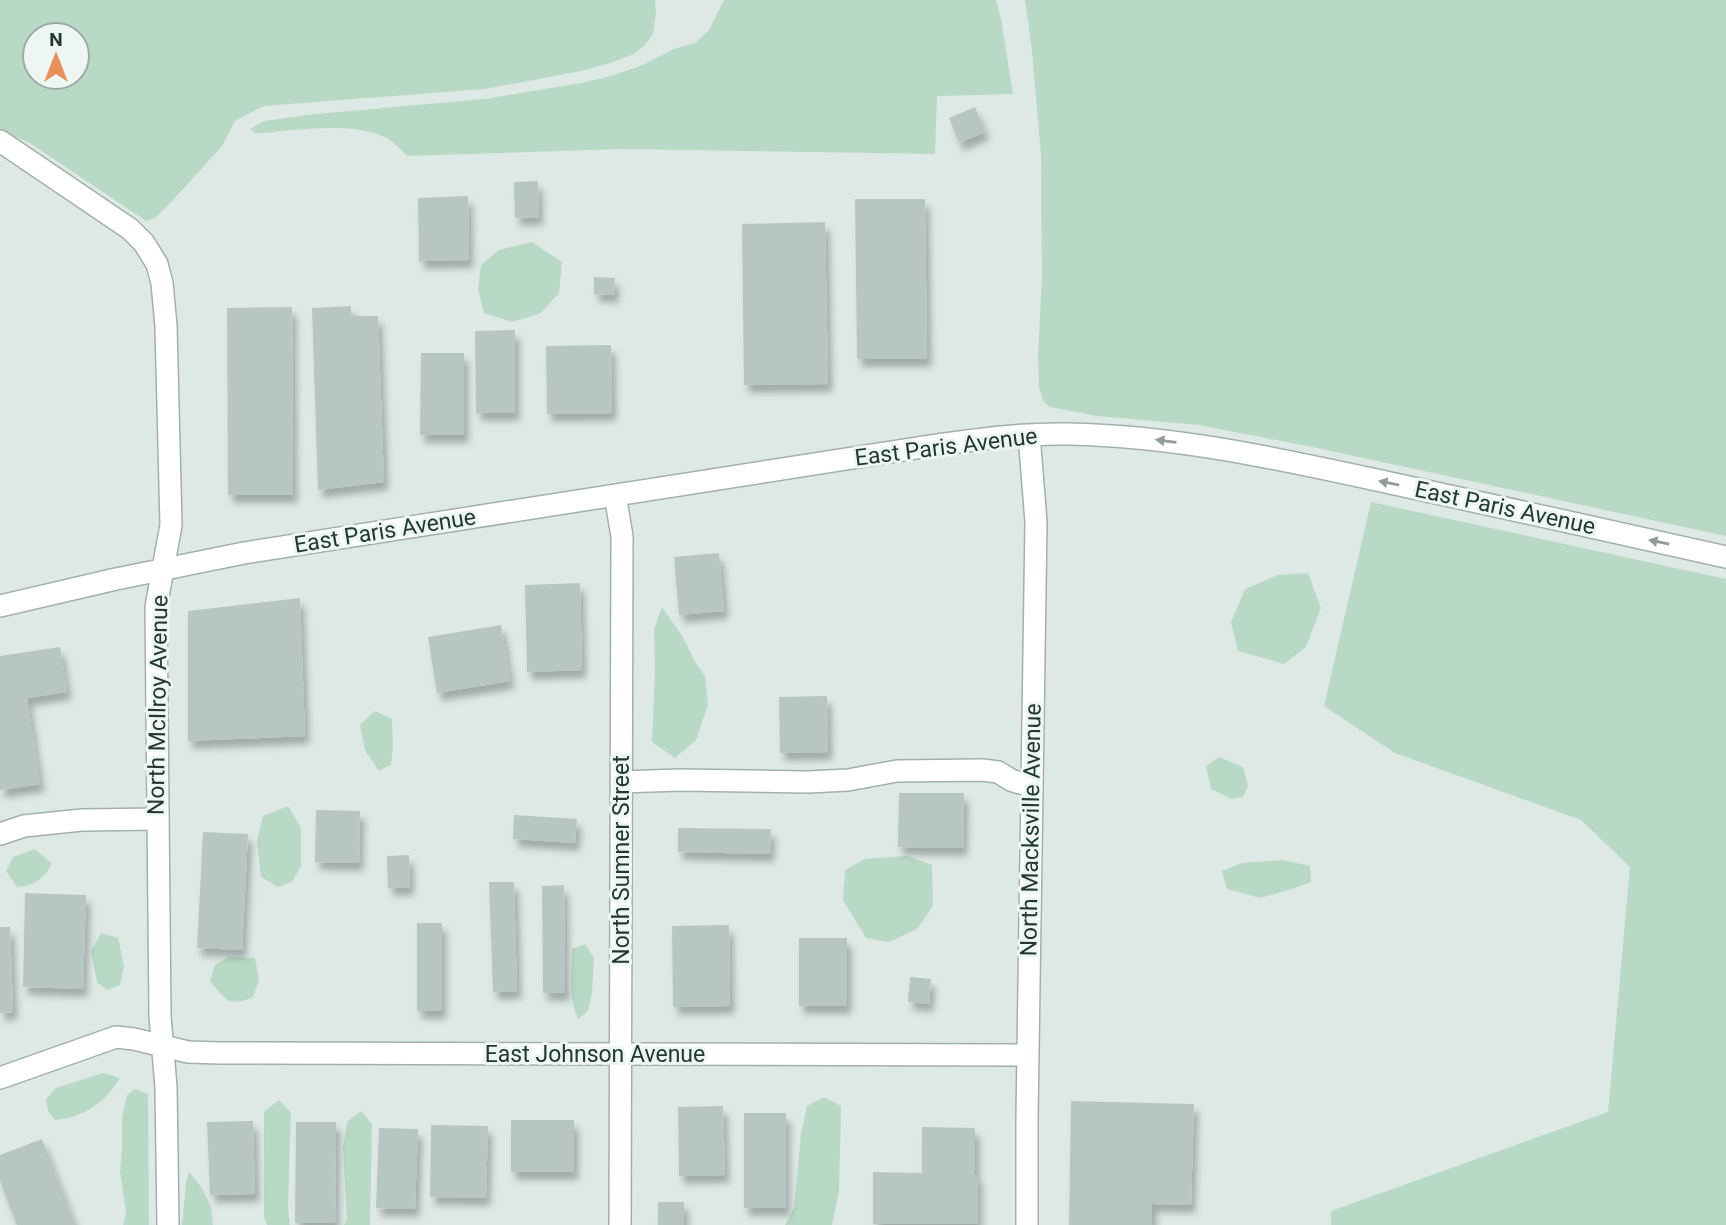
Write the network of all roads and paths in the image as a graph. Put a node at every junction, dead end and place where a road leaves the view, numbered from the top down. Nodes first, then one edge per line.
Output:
1 (0, 141) edge
2 (1029, 435) junction
3 (615, 495) junction
4 (1726, 557) edge
5 (162, 570) junction
6 (0, 606) edge
7 (621, 782) junction
8 (1031, 784) junction
9 (157, 819) junction
10 (0, 834) edge
11 (163, 1046) junction
12 (621, 1054) junction
13 (1028, 1055) junction
14 (0, 1078) edge
15 (167, 1225) edge
16 (620, 1225) edge
17 (1027, 1225) edge

1 - 5 street, North McIlroy Avenue
2 - 3 street, East Paris Avenue
4 -> 2 street, East Paris Avenue
2 - 8 street, North Macksville Avenue
3 - 5 street, East Paris Avenue
3 - 7 street, North Sumner Street
5 - 6 street, East Paris Avenue
5 - 9 street, North McIlroy Avenue
7 - 8 street
7 - 12 street, North Sumner Street
8 - 13 street, North Macksville Avenue
9 - 10 street
9 - 11 street, North McIlroy Avenue
11 - 12 street, East Johnson Avenue
11 - 14 street, East Johnson Avenue
11 - 15 street, North McIlroy Avenue
12 - 13 street, East Johnson Avenue
12 - 16 street, North Sumner Street
13 - 17 street, North Macksville Avenue

